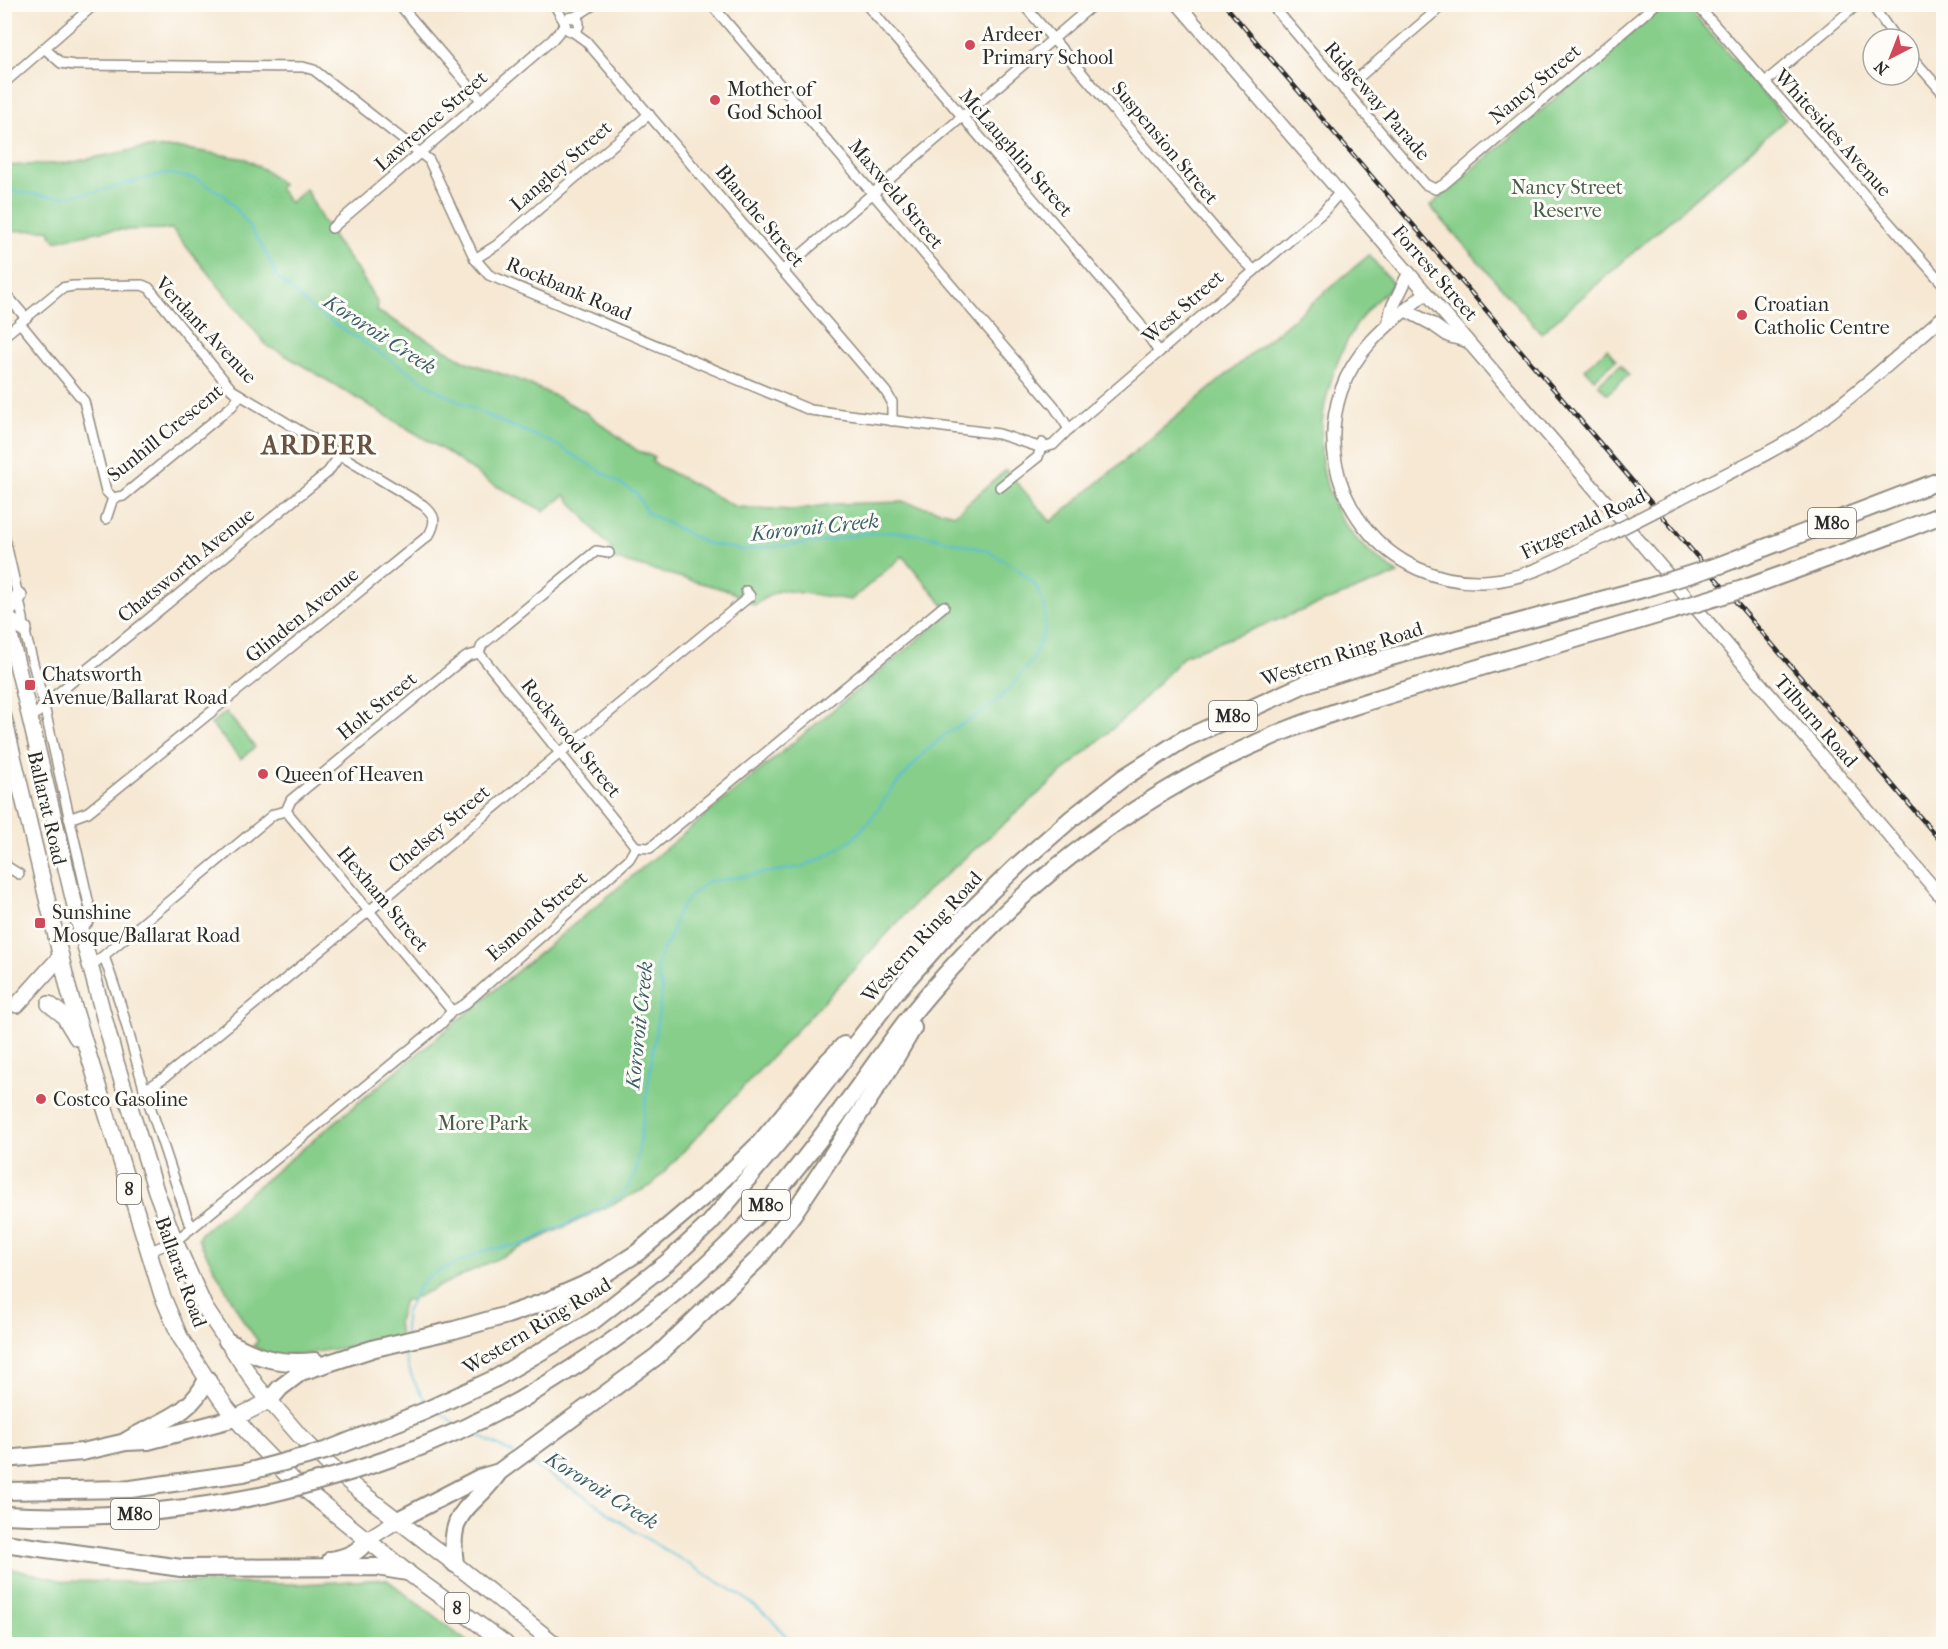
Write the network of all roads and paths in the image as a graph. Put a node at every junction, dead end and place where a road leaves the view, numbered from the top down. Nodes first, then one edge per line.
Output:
1 (95, 4) edge
2 (399, 4) edge
3 (711, 4) edge
4 (866, 4) edge
5 (1023, 4) edge
6 (1094, 4) edge
7 (1178, 4) edge
8 (1271, 4) edge
9 (1444, 4) edge
10 (1656, 4) edge
11 (1696, 4) edge
12 (1858, 4) edge
13 (1863, 4) edge
14 (1871, 4) edge
15 (556, 6) edge
16 (591, 7) edge
17 (572, 24) junction
18 (1884, 24) junction
19 (1886, 27) edge
20 (1053, 39) junction
21 (47, 46) junction
22 (1921, 68) edge
23 (1765, 82) junction
24 (4, 83) edge
25 (1344, 90) junction
26 (1944, 94) edge
27 (482, 101) junction
28 (649, 114) junction
29 (962, 117) junction
30 (421, 153) junction
31 (1435, 189) joint
32 (872, 194) junction
33 (1342, 195) junction
34 (332, 228) dead end
35 (477, 262) junction
36 (782, 271) junction
37 (1252, 273) junction
38 (1409, 273) junction
39 (1944, 285) edge
40 (4, 292) edge
41 (1426, 293) junction
42 (1405, 310) junction
43 (1944, 316) edge
44 (23, 321) junction
45 (1389, 323) junction
46 (4, 336) edge
47 (1467, 341) junction
48 (1162, 349) junction
49 (240, 395) junction
50 (892, 421) junction
51 (1070, 428) junction
52 (1042, 446) junction
53 (340, 455) junction
54 (1944, 479) edge
55 (1000, 487) dead end
56 (113, 498) junction
57 (1944, 514) edge
58 (106, 519) dead end
59 (435, 519) joint
60 (4, 535) edge
61 (609, 553) dead end
62 (1660, 567) joint
63 (746, 591) dead end
64 (18, 596) junction
65 (944, 606) dead end
66 (6, 614) edge
67 (24, 629) junction
68 (478, 653) junction
69 (46, 702) junction
70 (29, 716) junction
71 (6, 728) edge
72 (560, 753) junction
73 (286, 811) junction
74 (69, 819) junction
75 (636, 847) junction
76 (4, 858) edge
77 (19, 874) dead end
78 (1944, 900) edge
79 (369, 911) junction
80 (81, 931) junction
81 (61, 956) junction
82 (104, 956) junction
83 (958, 960) junction
84 (90, 968) junction
85 (895, 993) junction
86 (48, 1004) dead end
87 (17, 1005) dead end
88 (452, 1011) junction
89 (93, 1070) junction
90 (144, 1088) junction
91 (193, 1227) junction
92 (175, 1241) junction
93 (148, 1252) junction
94 (227, 1341) junction
95 (347, 1357) junction
96 (207, 1379) junction
97 (269, 1401) junction
98 (235, 1418) junction
99 (126, 1442) junction
100 (4, 1459) edge
101 (499, 1472) junction
102 (4, 1491) edge
103 (4, 1515) edge
104 (398, 1520) junction
105 (368, 1539) junction
106 (4, 1543) edge
107 (455, 1564) junction
108 (296, 1566) junction
109 (407, 1572) junction
110 (506, 1644) edge
111 (555, 1644) edge

1 - 21 street
2 - 27 street
3 - 32 street, Maxweld Street
4 - 29 street, McLaughlin Street
5 - 20 street, Suspension Street
6 - 20 street
7 - 33 street, Forrest Street
8 - 25 street, Ridgeway Parade
9 - 25 street
10 - 31 street, Nancy Street
11 - 23 street, Whitesides Avenue
12 - 23 street
13 - 18 street
14 - 18 street
15 - 17 street, Blanche Street
16 - 17 street, Lawrence Street
17 - 27 street, Lawrence Street
17 - 28 street, Blanche Street
18 - 19 street
20 - 29 street
20 - 37 street, Suspension Street
21 - 24 street
21 - 30 street
22 - 26 street
23 - 39 street, Whitesides Avenue
25 - 31 street, Ridgeway Parade
27 - 30 street, Lawrence Street
28 - 35 street, Langley Street
28 - 36 street, Blanche Street
29 - 32 street
29 - 48 street, McLaughlin Street
30 - 34 street, Lawrence Street
30 - 35 street
32 - 36 street
32 - 51 street, Maxweld Street
33 - 37 street, West Street
33 - 38 street, Forrest Street
35 - 50 street, Rockbank Road
36 - 50 street, Blanche Street
37 - 48 street, West Street
38 - 41 street, Forrest Street
38 - 45 street
40 - 44 street, Sunhill Crescent
41 - 42 street, Fitzgerald Road
41 - 47 street, Forrest Street
42 - 45 street, Fitzgerald Road
42 - 47 street
43 - 45 street, Fitzgerald Road, bridge
44 - 46 street, Verdant Avenue
44 - 49 street, Verdant Avenue
44 - 56 street, Sunhill Crescent
47 - 62 street, Forrest Street
48 - 51 street, West Street
49 - 53 street, Verdant Avenue
49 - 56 street, Sunhill Crescent
50 - 52 street, Rockbank Road
51 - 52 street, West Street
52 - 55 street, West Street
53 - 59 street, Verdant Avenue
53 - 69 street, Chatsworth Avenue
54 - 85 highway, Western Ring Road / M80, bridge
56 - 58 street, Sunhill Crescent
57 - 83 highway, M80, bridge
59 - 74 street, Glinden Avenue
60 - 64 street, Ballarat Road
61 - 68 street, Holt Street
62 - 78 street, Tilburn Road
63 - 72 street, Chelsey Street
64 - 66 highway
64 - 67 street, Ballarat Road
65 - 75 street
66 - 67 highway
66 - 70 highway, Ballarat Road / 8
67 - 69 street, Ballarat Road
68 - 72 street, Rockwood Street
68 - 73 street, Holt Street
69 - 70 street, Chatsworth Avenue
69 - 74 street, Ballarat Road
70 - 71 highway
70 - 80 highway, Ballarat Road / 8
71 - 81 highway, Ballarat Road / 8
72 - 75 street, Rockwood Street
72 - 79 street, Chelsey Street
73 - 79 street, Hexham Street
73 - 82 street, Holt Street
74 - 80 street, Ballarat Road
75 - 88 street, Esmond Street
76 - 77 street
79 - 88 street, Hexham Street
79 - 90 street, Chelsey Street
80 - 84 highway, Ballarat Road / 8
81 - 87 highway
81 - 89 highway, Ballarat Road / 8
82 - 84 street, Holt Street
82 - 90 street
83 - 101 highway
83 - 103 highway, M80, bridge
84 - 92 highway, Ballarat Road / 8
85 - 95 highway
85 - 102 highway, Western Ring Road / M80, bridge
86 - 89 highway
88 - 91 street, Esmond Street
89 - 93 highway, Ballarat Road / 8
90 - 91 street
91 - 92 street, Esmond Street
92 - 93 street, Esmond Street
92 - 94 highway, Ballarat Road / 8
93 - 96 highway, Ballarat Road / 8
94 - 95 highway
94 - 97 highway, Ballarat Road / 8
95 - 97 highway
96 - 98 highway, Ballarat Road / 8
96 - 99 highway
97 - 98 highway
97 - 104 highway, Ballarat Road / 8
98 - 99 highway
98 - 105 highway, Ballarat Road / 8
99 - 100 highway
101 - 104 highway
101 - 107 highway
104 - 105 highway
104 - 107 highway, Ballarat Road / 8
105 - 108 highway
105 - 109 highway, Ballarat Road / 8
106 - 108 highway
107 - 111 highway, Ballarat Road / 8
108 - 109 highway
109 - 110 highway, Ballarat Road / 8

